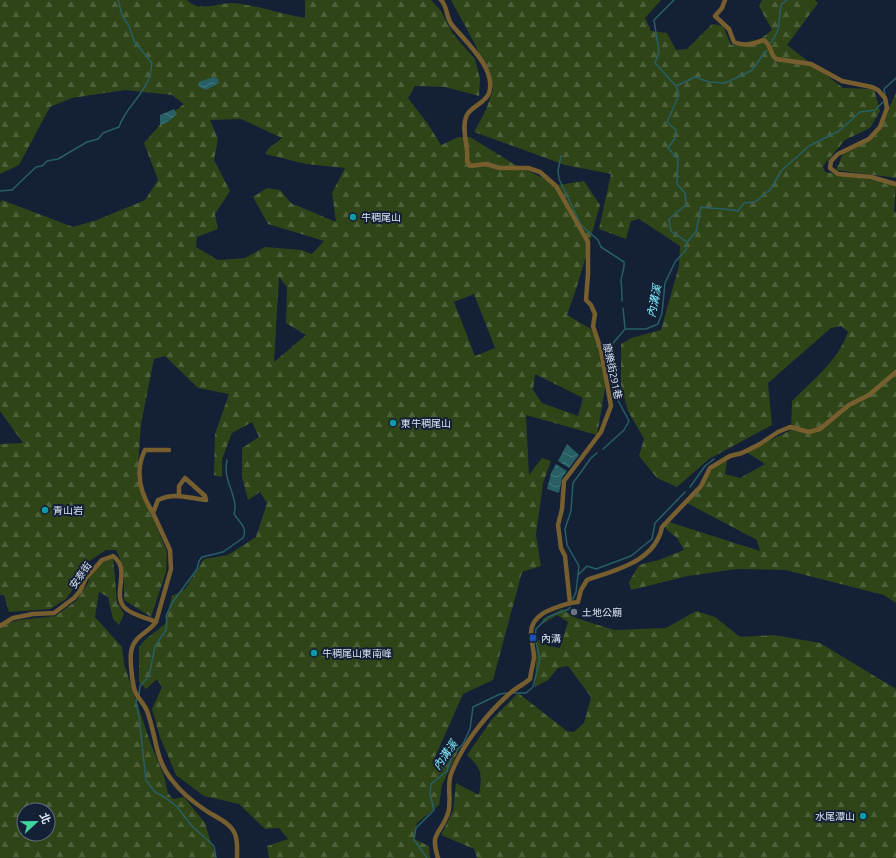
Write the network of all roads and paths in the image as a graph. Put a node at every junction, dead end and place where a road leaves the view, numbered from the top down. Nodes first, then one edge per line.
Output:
1 (441, 0) edge
2 (725, 0) edge
3 (896, 184) edge
4 (896, 372) edge
5 (169, 450) dead end
6 (179, 495) junction
7 (153, 513) junction
8 (570, 603) junction
9 (156, 622) junction
10 (0, 626) edge
11 (237, 858) edge
12 (438, 858) edge

1 - 8 street, 康樂街291巷
2 - 3 street
4 - 8 street
5 - 7 street
6 - 6 street
6 - 7 street
7 - 9 street
8 - 12 street
9 - 10 street, 安泰街
9 - 11 street

